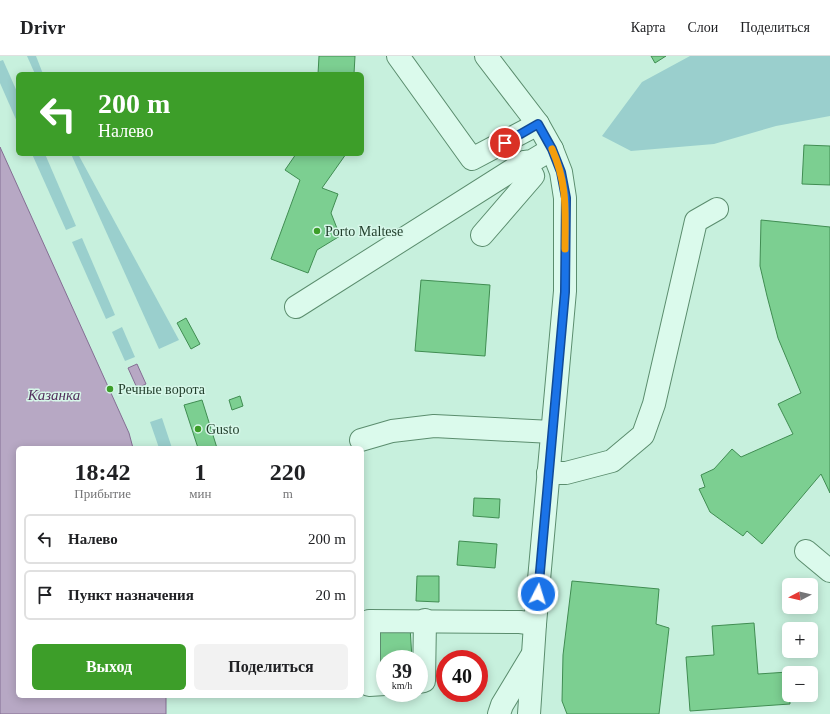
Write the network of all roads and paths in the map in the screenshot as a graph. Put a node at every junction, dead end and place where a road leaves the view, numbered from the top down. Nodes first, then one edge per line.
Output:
1 (398, 56) edge
2 (486, 56) edge
3 (538, 124) junction
4 (552, 149) junction
5 (525, 162) junction
6 (716, 209) dead end
7 (482, 235) dead end
8 (296, 307) dead end
9 (552, 432) junction
10 (361, 440) dead end
11 (548, 473) junction
12 (806, 550) dead end
13 (830, 571) edge
14 (425, 620) junction
15 (535, 624) junction
16 (425, 650) edge
17 (533, 655) junction
18 (376, 685) edge
19 (499, 714) edge
20 (529, 714) edge

1 - 3 street
2 - 3 street
3 - 4 street
4 - 5 street
4 - 9 street
5 - 7 street
5 - 8 street
6 - 11 street
9 - 10 street
9 - 11 street
11 - 15 street
12 - 13 street
14 - 15 street
14 - 16 street
14 - 18 street
15 - 17 street
17 - 19 street
17 - 20 street

